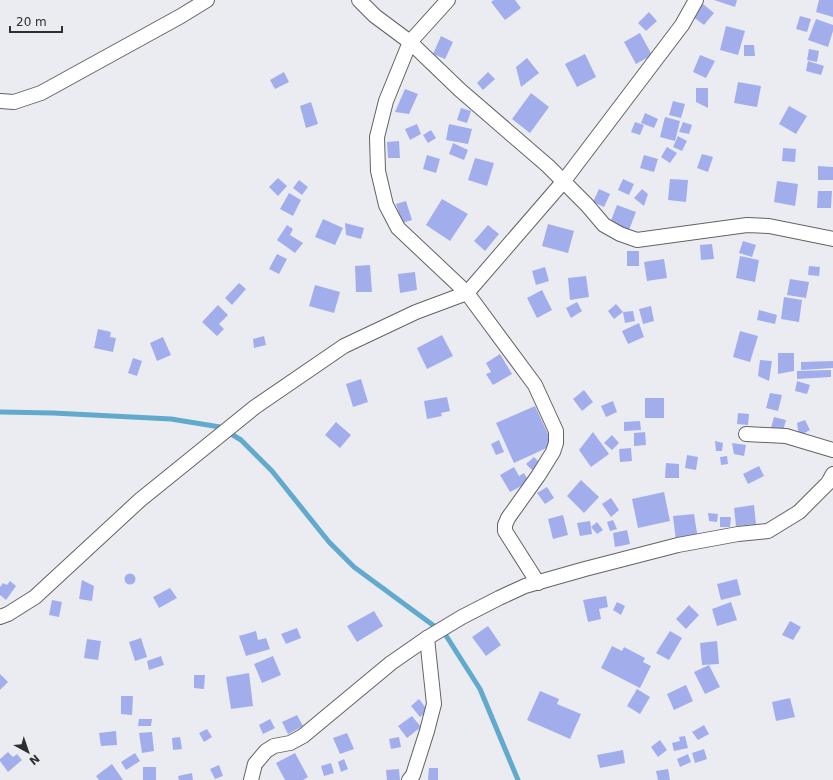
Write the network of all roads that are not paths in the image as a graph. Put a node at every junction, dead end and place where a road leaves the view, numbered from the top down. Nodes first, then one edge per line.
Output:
1 (207, 0) edge
2 (359, 0) edge
3 (372, 0) edge
4 (448, 0) edge
5 (696, 0) edge
6 (375, 16) junction
7 (410, 42) junction
8 (0, 101) edge
9 (563, 182) junction
10 (833, 239) edge
11 (466, 293) junction
12 (746, 434) dead end
13 (833, 450) edge
14 (833, 474) edge
15 (538, 583) junction
16 (0, 617) edge
17 (427, 638) junction
18 (251, 780) edge
19 (409, 780) edge

1 - 8 street
2 - 6 street
3 - 6 street
4 - 7 street
5 - 9 street
6 - 7 street
7 - 9 street
7 - 11 street
9 - 10 street
9 - 11 street
11 - 15 street
11 - 16 street
12 - 13 street
14 - 15 street
15 - 17 street
17 - 18 street
17 - 19 street

